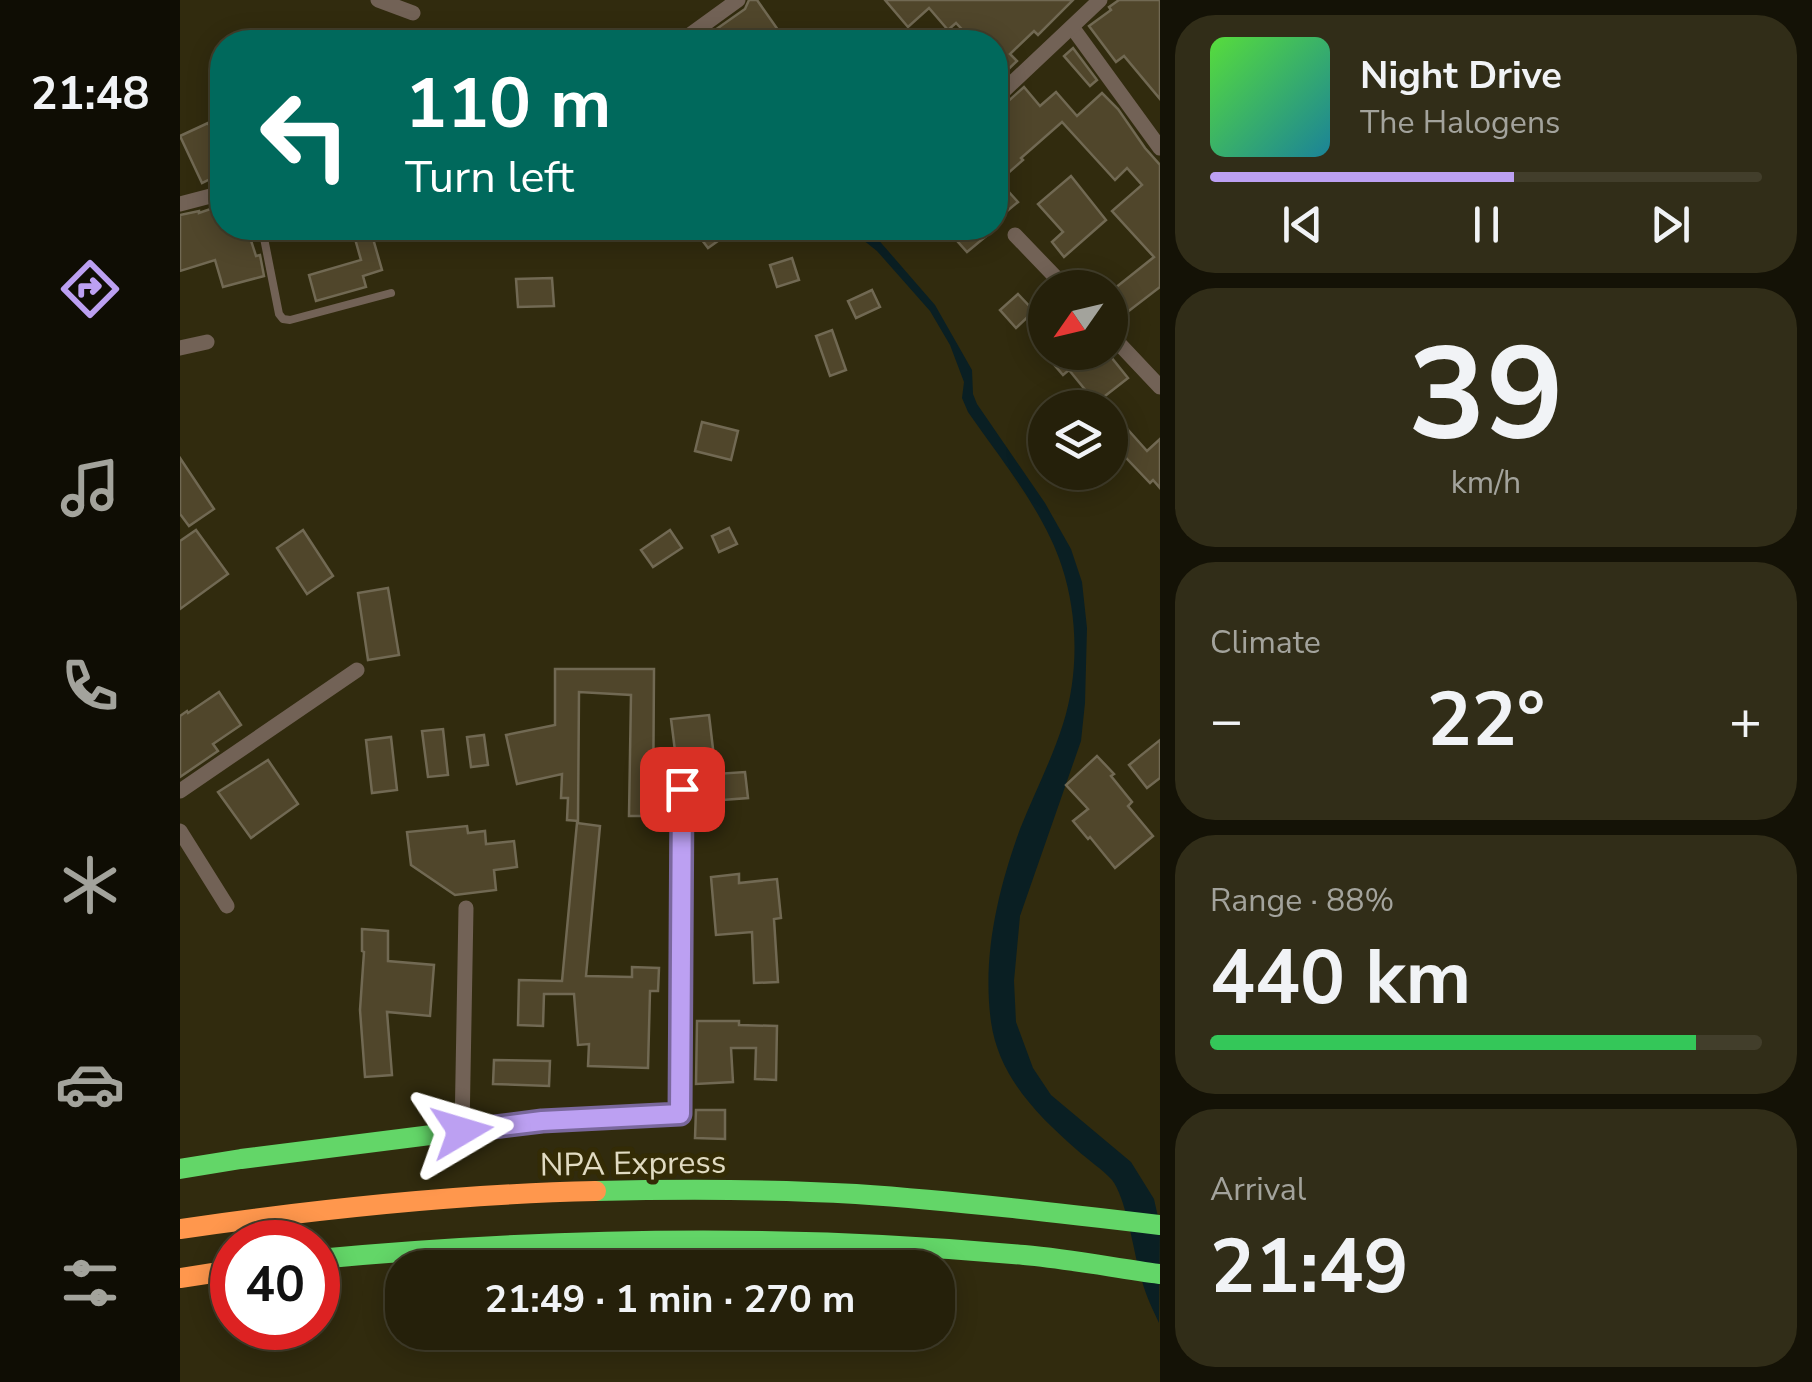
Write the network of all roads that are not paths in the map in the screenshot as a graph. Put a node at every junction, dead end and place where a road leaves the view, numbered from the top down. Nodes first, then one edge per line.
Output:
1 (378, 0) edge
2 (738, 0) edge
3 (1100, 0) edge
4 (413, 12) dead end
5 (1072, 27) junction
6 (697, 30) edge
7 (1008, 86) edge
8 (1160, 148) edge
9 (210, 196) edge
10 (180, 204) edge
11 (1015, 235) dead end
12 (264, 240) edge
13 (1049, 270) edge
14 (391, 293) dead end
15 (208, 342) dead end
16 (180, 348) edge
17 (1128, 353) edge
18 (1160, 387) edge
19 (357, 670) dead end
20 (682, 789) dead end
21 (180, 791) edge
22 (180, 831) edge
23 (227, 906) dead end
24 (466, 908) dead end
25 (462, 1131) junction
26 (180, 1168) edge
27 (1160, 1225) edge
28 (180, 1229) edge
29 (340, 1257) edge
30 (210, 1273) edge
31 (1160, 1274) edge
32 (180, 1278) edge

1 - 4 street
2 - 6 street
3 - 5 street
5 - 7 street
5 - 8 street
9 - 10 street
11 - 13 street
12 - 14 lane
15 - 16 street
17 - 18 street
19 - 21 street
20 - 25 main road
22 - 23 street
24 - 25 street
25 - 26 main road
27 - 28 main road, NPA Express
29 - 31 main road
30 - 32 main road

